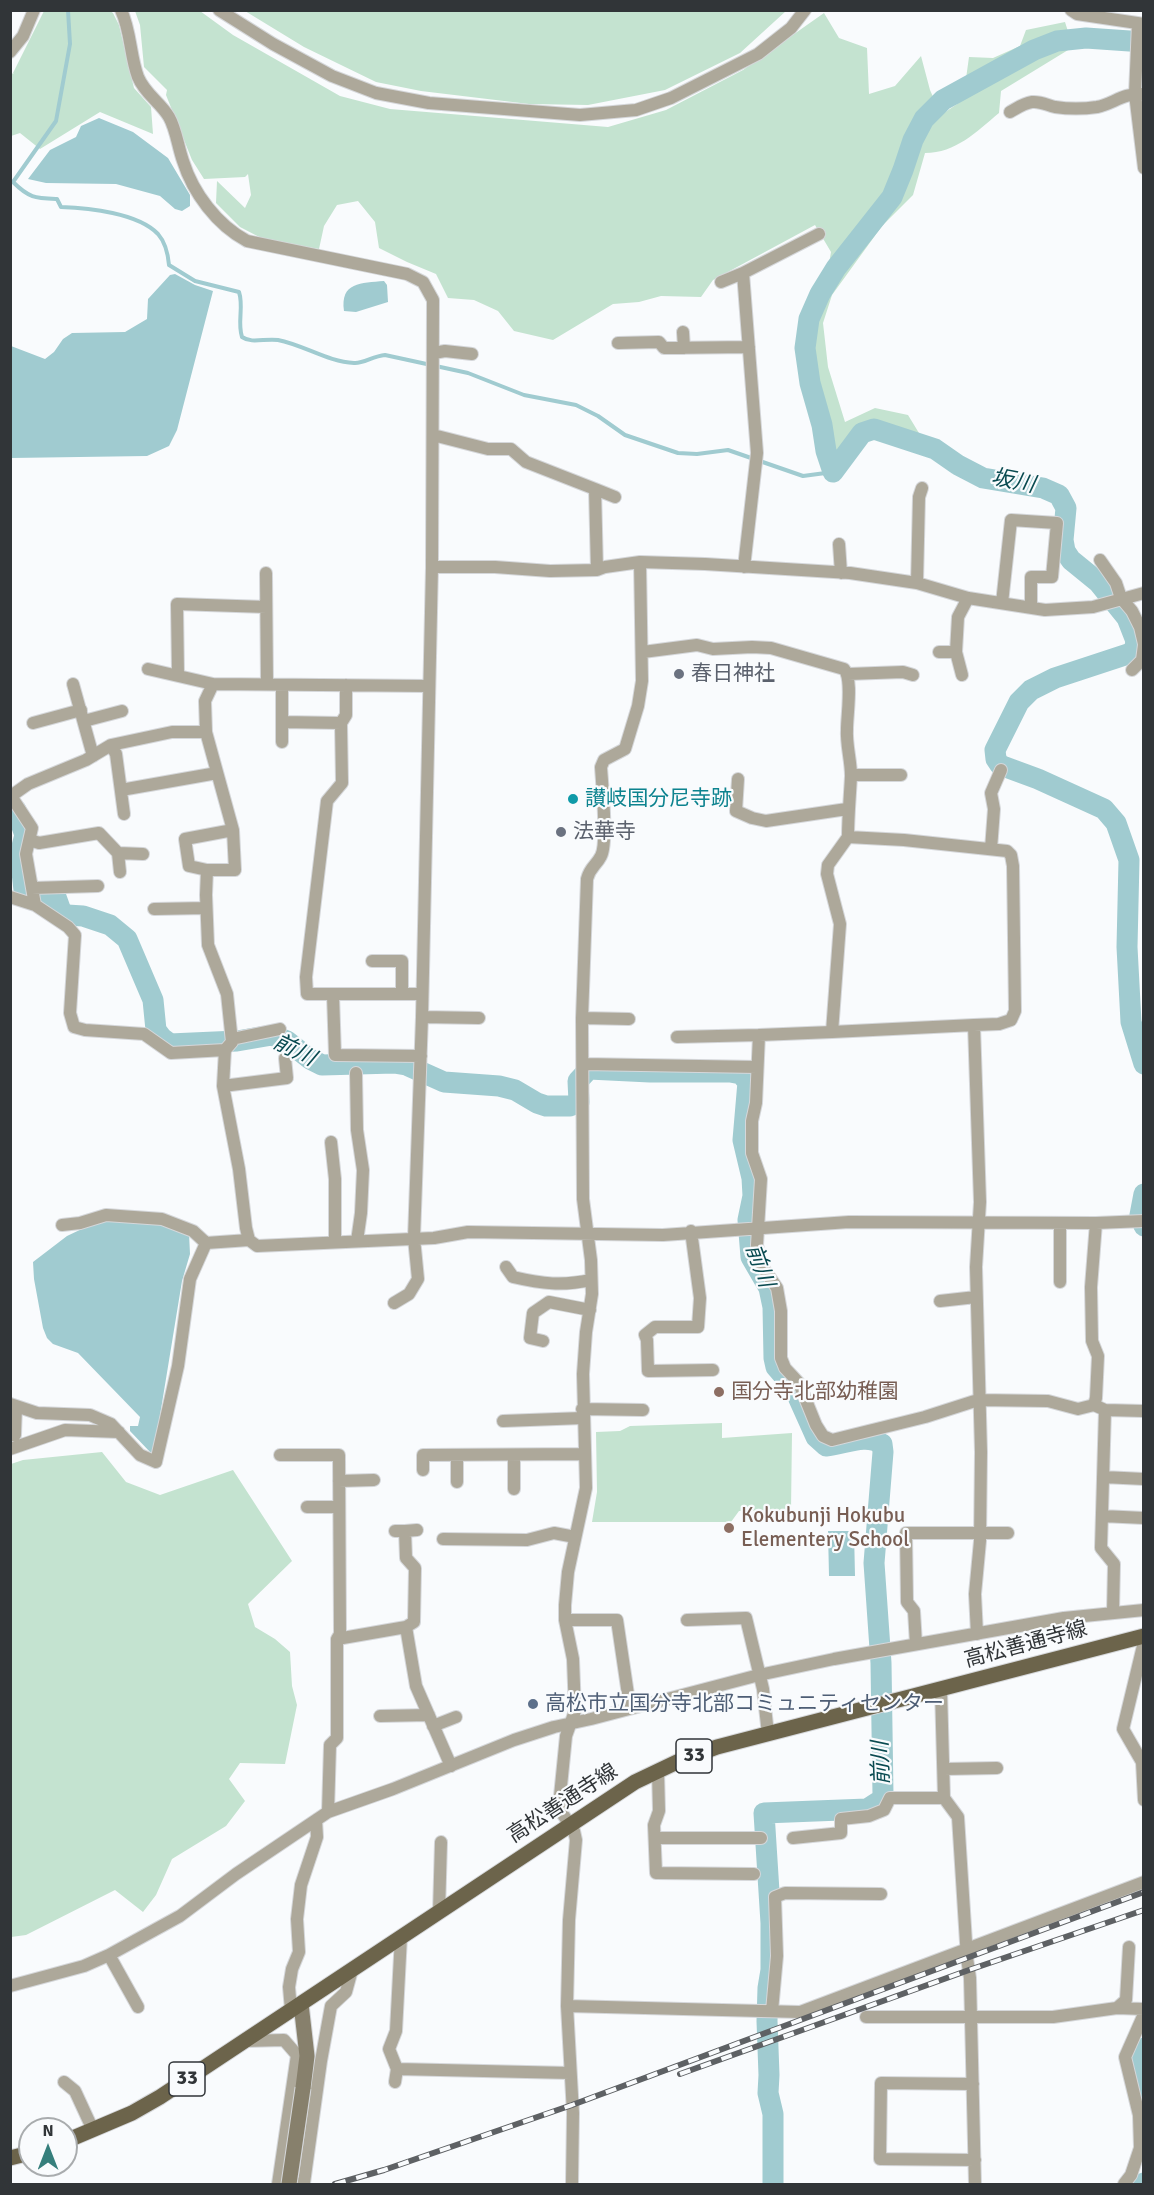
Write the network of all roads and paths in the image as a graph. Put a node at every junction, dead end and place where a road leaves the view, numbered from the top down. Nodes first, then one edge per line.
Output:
1 (34, 10) edge
2 (121, 10) edge
3 (219, 10) edge
4 (805, 10) edge
5 (1071, 10) edge
6 (1139, 25) edge
7 (10, 52) edge
8 (1138, 64) edge
9 (1139, 94) edge
10 (1010, 112) dead end
11 (1143, 168) edge
12 (819, 234) dead end
13 (743, 273) junction
14 (721, 282) dead end
15 (683, 332) dead end
16 (618, 343) dead end
17 (749, 347) junction
18 (684, 348) junction
19 (472, 354) dead end
20 (434, 361) junction
21 (433, 435) junction
22 (922, 488) dead end
23 (595, 489) junction
24 (615, 497) dead end
25 (839, 544) dead end
26 (1100, 560) dead end
27 (640, 562) junction
28 (432, 567) junction
29 (744, 567) junction
30 (597, 570) junction
31 (266, 573) dead end
32 (841, 573) junction
33 (917, 583) junction
34 (1143, 593) edge
35 (968, 598) junction
36 (1114, 600) junction
37 (1002, 603) junction
38 (266, 607) junction
39 (1031, 608) junction
40 (1143, 644) edge
41 (643, 652) junction
42 (939, 652) dead end
43 (956, 652) junction
44 (147, 669) dead end
45 (1132, 670) dead end
46 (848, 674) junction
47 (178, 675) junction
48 (913, 675) dead end
49 (962, 675) dead end
50 (73, 684) dead end
51 (213, 684) junction
52 (267, 684) junction
53 (282, 685) junction
54 (346, 685) junction
55 (429, 686) junction
56 (122, 711) dead end
57 (82, 716) junction
58 (282, 722) junction
59 (33, 723) dead end
60 (341, 723) junction
61 (206, 732) junction
62 (282, 742) dead end
63 (111, 746) junction
64 (93, 756) junction
65 (1001, 770) dead end
66 (217, 773) junction
67 (851, 775) junction
68 (901, 775) dead end
69 (738, 779) dead end
70 (121, 790) junction
71 (11, 796) edge
72 (847, 809) junction
73 (124, 814) dead end
74 (233, 830) junction
75 (848, 837) junction
76 (30, 840) junction
77 (991, 849) junction
78 (118, 853) junction
79 (143, 854) dead end
80 (207, 870) junction
81 (120, 872) dead end
82 (98, 886) dead end
83 (32, 888) junction
84 (10, 897) edge
85 (35, 905) junction
86 (206, 908) junction
87 (154, 909) dead end
88 (372, 961) dead end
89 (402, 994) junction
90 (422, 994) junction
91 (333, 995) junction
92 (422, 1017) junction
93 (479, 1018) dead end
94 (582, 1018) junction
95 (629, 1019) dead end
96 (974, 1025) junction
97 (280, 1029) dead end
98 (832, 1032) junction
99 (759, 1035) junction
100 (677, 1037) dead end
101 (229, 1044) junction
102 (285, 1058) dead end
103 (420, 1062) junction
104 (583, 1064) junction
105 (756, 1067) junction
106 (356, 1073) dead end
107 (224, 1086) junction
108 (331, 1142) dead end
109 (1139, 1221) edge
110 (979, 1222) junction
111 (1060, 1223) junction
112 (1096, 1223) junction
113 (62, 1224) dead end
114 (759, 1227) junction
115 (691, 1231) junction
116 (586, 1232) junction
117 (414, 1238) junction
118 (249, 1240) junction
119 (357, 1240) junction
120 (335, 1242) junction
121 (206, 1243) junction
122 (506, 1267) dead end
123 (591, 1280) junction
124 (1060, 1282) dead end
125 (976, 1297) junction
126 (940, 1301) dead end
127 (394, 1303) dead end
128 (590, 1310) junction
129 (543, 1341) dead end
130 (713, 1370) dead end
131 (978, 1400) junction
132 (13, 1405) edge
133 (1100, 1407) junction
134 (643, 1410) dead end
135 (1143, 1411) edge
136 (583, 1414) junction
137 (502, 1421) dead end
138 (119, 1432) junction
139 (10, 1435) edge
140 (10, 1449) edge
141 (584, 1454) junction
142 (280, 1455) dead end
143 (457, 1455) junction
144 (514, 1455) junction
145 (423, 1470) dead end
146 (1103, 1477) junction
147 (1143, 1479) edge
148 (339, 1480) junction
149 (374, 1480) dead end
150 (457, 1482) dead end
151 (514, 1489) dead end
152 (307, 1507) dead end
153 (339, 1508) junction
154 (1102, 1516) junction
155 (1143, 1518) edge
156 (406, 1530) dead end
157 (980, 1532) junction
158 (1008, 1533) dead end
159 (575, 1536) junction
160 (443, 1539) dead end
161 (1143, 1610) edge
162 (1113, 1612) junction
163 (565, 1620) junction
164 (687, 1620) dead end
165 (406, 1628) junction
166 (977, 1634) junction
167 (1142, 1636) edge
168 (336, 1639) junction
169 (916, 1644) junction
170 (759, 1675) junction
171 (941, 1690) junction
172 (630, 1708) junction
173 (380, 1716) dead end
174 (456, 1717) dead end
175 (431, 1720) junction
176 (571, 1723) junction
177 (768, 1734) junction
178 (451, 1766) junction
179 (997, 1768) dead end
180 (944, 1769) junction
181 (658, 1771) junction
182 (944, 1798) junction
183 (1143, 1800) edge
184 (328, 1812) junction
185 (316, 1820) junction
186 (570, 1824) junction
187 (655, 1838) junction
188 (761, 1838) dead end
189 (794, 1838) dead end
190 (441, 1842) dead end
191 (754, 1874) dead end
192 (1143, 1882) edge
193 (880, 1894) dead end
194 (439, 1912) junction
195 (401, 1937) junction
196 (1129, 1947) dead end
197 (966, 1948) junction
198 (109, 1955) junction
199 (352, 1970) junction
200 (10, 1986) edge
201 (567, 2006) junction
202 (138, 2007) dead end
203 (296, 2007) junction
204 (1117, 2008) junction
205 (1143, 2009) edge
206 (772, 2011) junction
207 (1143, 2014) edge
208 (866, 2017) dead end
209 (972, 2019) junction
210 (245, 2041) junction
211 (570, 2073) junction
212 (64, 2082) dead end
213 (973, 2084) junction
214 (93, 2130) junction
215 (78, 2136) edge
216 (975, 2160) junction
217 (278, 2184) edge
218 (288, 2184) edge
219 (572, 2184) edge
220 (975, 2184) edge
221 (1124, 2184) edge

1 - 7 street
2 - 20 street
3 - 4 street
5 - 6 street
6 - 8 street
8 - 9 street
9 - 10 street
9 - 11 street
12 - 13 street
13 - 14 street
13 - 17 street
15 - 18 street
16 - 18 street
17 - 18 street
17 - 29 street
19 - 20 street
20 - 21 street
21 - 23 street
21 - 28 street
22 - 33 street
23 - 24 street
23 - 30 street
25 - 32 street
26 - 36 street
27 - 29 street
27 - 30 street
27 - 41 street
28 - 30 street
28 - 55 street
29 - 32 street
31 - 38 street
32 - 33 street
33 - 35 street
34 - 36 street
35 - 37 street
35 - 43 street
36 - 39 street
36 - 40 street
37 - 39 street
37 - 39 street
38 - 47 street
38 - 52 street
40 - 45 street
41 - 46 street
41 - 94 street
42 - 43 street
43 - 49 street
44 - 47 street
46 - 48 street
46 - 67 street
47 - 51 street
50 - 57 street
51 - 52 street
51 - 61 street
52 - 53 street
53 - 54 street
53 - 58 street
54 - 55 street
54 - 60 street
55 - 90 street
56 - 57 street
57 - 59 street
57 - 64 street
58 - 60 street
58 - 62 street
60 - 91 street
61 - 63 street
61 - 66 street
63 - 64 street
63 - 70 street
64 - 71 street
65 - 77 street
66 - 70 street
66 - 74 street
67 - 68 street
67 - 72 street
69 - 72 street
70 - 73 street
71 - 76 street
72 - 75 street
74 - 80 street
74 - 80 street
75 - 77 street
75 - 98 street
76 - 78 street
76 - 83 street
77 - 96 street
78 - 79 street
78 - 81 street
80 - 86 street
82 - 83 street
83 - 85 street
84 - 85 street
85 - 101 street
86 - 87 street
86 - 101 street
88 - 89 street
89 - 90 street
89 - 91 street
90 - 92 street
91 - 103 street
92 - 93 street
92 - 103 street
94 - 95 street
94 - 104 street
96 - 98 street
96 - 110 street
97 - 101 street
98 - 99 street
99 - 100 street
99 - 105 street
101 - 107 street
102 - 107 street
103 - 117 street
104 - 105 street
104 - 116 street
105 - 114 street
106 - 119 street
107 - 118 street
108 - 120 street
109 - 112 street
110 - 111 street
110 - 114 street
110 - 125 street
111 - 112 street
111 - 124 street
112 - 133 street
113 - 121 street
114 - 115 street
114 - 131 street
115 - 116 street
115 - 130 street
116 - 117 street
116 - 123 street
117 - 119 street
117 - 127 street
118 - 120 street
118 - 121 street
119 - 120 street
121 - 138 street
122 - 123 street
123 - 128 street
125 - 126 street
125 - 131 street
128 - 129 street
128 - 136 street
131 - 133 street
131 - 157 street
132 - 138 street
132 - 139 street
133 - 135 street
133 - 146 street
134 - 136 street
136 - 137 street
136 - 141 street
138 - 140 street
141 - 144 street
141 - 159 street
142 - 148 street
143 - 144 street
143 - 145 street
143 - 150 street
144 - 151 street
146 - 147 street
146 - 154 street
148 - 149 street
148 - 153 street
152 - 153 street
153 - 168 street
154 - 155 street
154 - 162 street
156 - 165 street
157 - 158 street
157 - 166 street
157 - 169 street
159 - 160 street
159 - 163 street
161 - 162 street
162 - 166 street
163 - 172 street
163 - 176 street
164 - 170 street
165 - 168 street
165 - 175 street
166 - 169 street
167 - 171 main road, 高松善通寺線 / 33
167 - 183 street
168 - 184 street
169 - 170 street
170 - 172 street
170 - 177 street
171 - 177 main road, 高松善通寺線 / 33
171 - 180 street
172 - 176 street
173 - 175 street
174 - 175 street
175 - 178 street
176 - 178 street
176 - 186 street
177 - 181 main road, 高松善通寺線 / 33
178 - 184 street
179 - 180 street
180 - 182 street
181 - 186 main road, 高松善通寺線 / 33
181 - 187 street
182 - 189 street
182 - 197 street
184 - 185 street
185 - 198 street
185 - 203 street
186 - 194 main road, 高松善通寺線 / 33
186 - 201 street
187 - 188 street
187 - 191 street
190 - 194 street
192 - 197 street
193 - 206 street
194 - 195 main road, 高松善通寺線 / 33
195 - 199 main road, 高松善通寺線 / 33
195 - 211 street
196 - 204 street
197 - 206 street
197 - 209 street
198 - 200 street
198 - 202 street
199 - 203 main road, 高松善通寺線 / 33
199 - 218 street
201 - 206 street
201 - 211 street
203 - 210 main road, 高松善通寺線 / 33
203 - 218 main road, bridge
204 - 205 street
204 - 209 street
207 - 221 street
208 - 209 street
209 - 213 street
210 - 214 main road, 高松善通寺線 / 33
210 - 217 street
211 - 219 street
212 - 214 street
213 - 216 street
213 - 216 street
214 - 215 main road, 高松善通寺線 / 33
216 - 220 street

